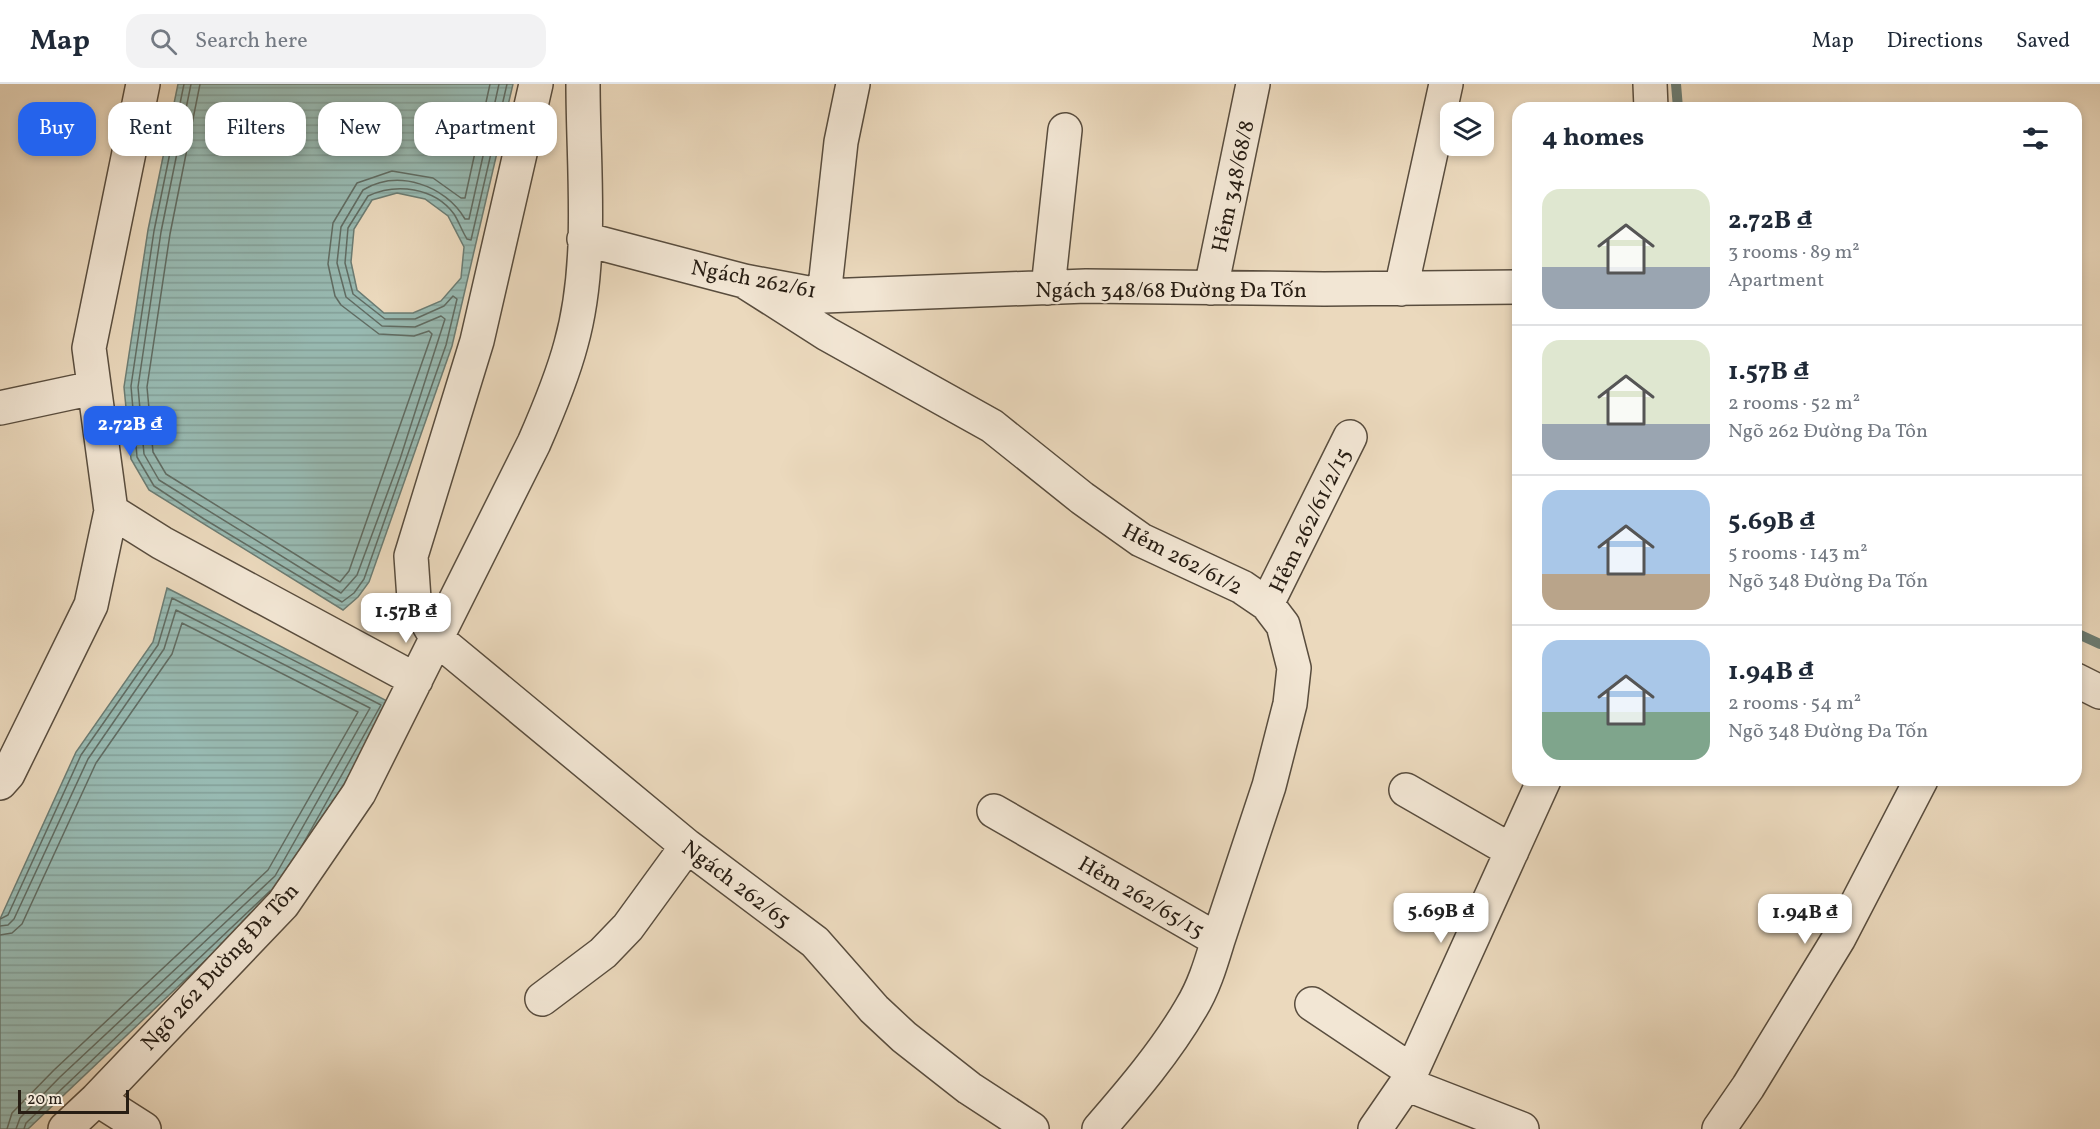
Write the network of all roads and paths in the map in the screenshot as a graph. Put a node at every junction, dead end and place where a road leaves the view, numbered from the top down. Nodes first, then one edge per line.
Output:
1 (143, 84) edge
2 (536, 84) edge
3 (583, 84) edge
4 (853, 84) edge
5 (1254, 84) edge
6 (1446, 84) edge
7 (1650, 84) edge
8 (1651, 102) edge
9 (1065, 130) dead end
10 (584, 238) junction
11 (744, 281) junction
12 (1512, 287) edge
13 (1048, 288) junction
14 (1211, 288) junction
15 (1401, 289) junction
16 (824, 296) junction
17 (93, 388) junction
18 (0, 408) edge
19 (1350, 437) dead end
20 (111, 511) junction
21 (1267, 604) junction
22 (437, 639) junction
23 (416, 680) junction
24 (2082, 683) edge
25 (2100, 692) edge
26 (0, 783) edge
27 (1541, 786) edge
28 (1918, 786) edge
29 (1406, 790) dead end
30 (994, 811) dead end
31 (687, 846) junction
32 (1512, 851) junction
33 (1218, 940) junction
34 (542, 999) dead end
35 (1312, 1004) dead end
36 (1409, 1077) junction
37 (97, 1099) junction
38 (65, 1129) edge
39 (144, 1129) edge
40 (1032, 1129) edge
41 (1099, 1129) edge
42 (1375, 1129) edge
43 (1522, 1129) edge
44 (1719, 1129) edge

1 - 17 street
2 - 22 street
3 - 10 street, Ngõ 262 Đường Đa Tôn
4 - 16 street, Ngách 262/61
5 - 14 street, Hẻm 348/68/8
6 - 15 street
7 - 8 street
9 - 13 street
10 - 11 street, Ngách 262/61
10 - 22 street, Ngõ 262 Đường Đa Tôn
11 - 16 street, Ngách 262/61
11 - 21 street, Hẻm 262/61/2
12 - 15 street, Ngách 348/68 Đường Đa Tốn
13 - 14 street, Ngách 348/68 Đường Đa Tốn
13 - 16 street, Ngách 348/68 Đường Đa Tốn
14 - 15 street, Ngách 348/68 Đường Đa Tốn
17 - 18 street
17 - 20 street
19 - 21 street, Hẻm 262/61/2/15
20 - 23 street
20 - 26 street
21 - 33 street, Hẻm 262/61/2
22 - 23 street, Ngõ 262 Đường Đa Tôn
22 - 31 street, Ngách 262/65
23 - 37 street, Ngõ 262 Đường Đa Tôn
24 - 25 street
27 - 32 street
28 - 44 street
29 - 32 street
30 - 33 street, Hẻm 262/65/15
31 - 34 street
31 - 40 street, Ngách 262/65
32 - 36 street
33 - 41 street, Hẻm 262/65/15
35 - 36 street
36 - 42 street
36 - 43 street
37 - 38 street, Ngõ 262 Đường Đa Tôn
37 - 39 street

